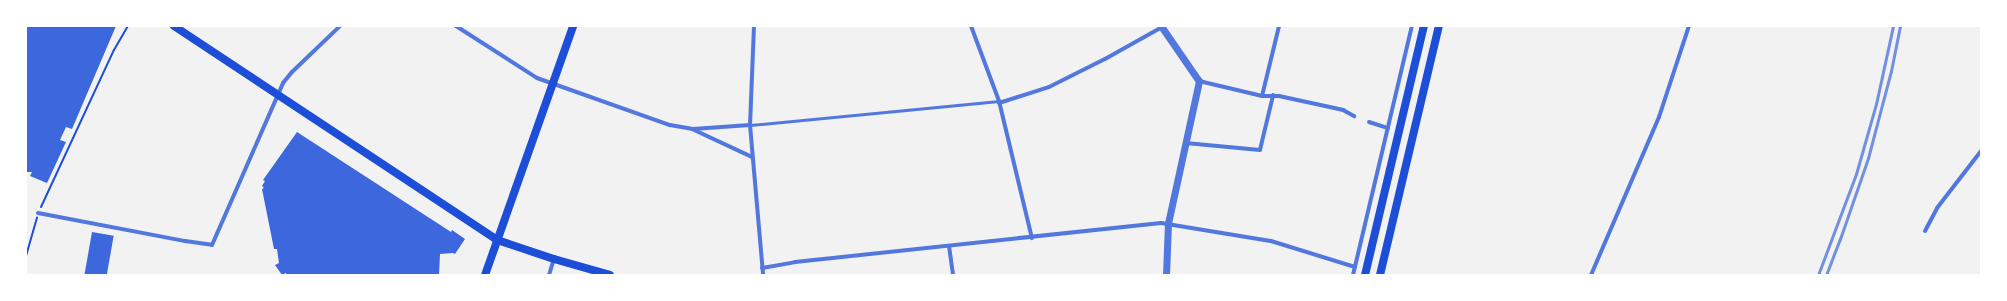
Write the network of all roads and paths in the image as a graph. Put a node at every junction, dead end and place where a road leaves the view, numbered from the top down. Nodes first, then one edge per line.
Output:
1 (128, 26) edge
2 (174, 26) edge
3 (340, 26) edge
4 (456, 26) edge
5 (573, 26) edge
6 (754, 26) edge
7 (971, 26) edge
8 (1279, 26) edge
9 (1412, 26) edge
10 (1424, 26) edge
11 (1439, 26) edge
12 (1689, 26) edge
13 (1162, 27) edge
14 (1199, 81) junction
15 (553, 84) junction
16 (278, 94) junction
17 (1262, 96) junction
18 (1273, 96) junction
19 (999, 102) junction
20 (1354, 116) dead end
21 (1369, 122) dead end
22 (750, 125) junction
23 (1388, 128) junction
24 (692, 129) junction
25 (1186, 143) junction
26 (1981, 151) edge
27 (752, 157) junction
28 (38, 213) junction
29 (1168, 223) junction
30 (1925, 231) dead end
31 (1032, 238) junction
32 (497, 240) junction
33 (949, 246) junction
34 (26, 256) edge
35 (554, 259) junction
36 (1355, 267) junction
37 (762, 268) junction
38 (484, 275) edge
39 (549, 275) edge
40 (610, 275) edge
41 (763, 275) edge
42 (953, 275) edge
43 (1166, 275) edge
44 (1353, 275) edge
45 (1365, 275) edge
46 (1380, 275) edge
47 (1591, 275) edge

1 - 28 path
2 - 16 main road
3 - 16 street
4 - 15 street
5 - 15 main road
6 - 22 street
7 - 19 street
8 - 17 street
9 - 23 street
10 - 45 main road
11 - 46 main road
12 - 47 street
13 - 14 street
13 - 19 street
14 - 17 street
14 - 25 street
15 - 24 street
15 - 32 main road
16 - 28 street
16 - 32 main road
17 - 18 street
18 - 20 street
18 - 25 street
19 - 22 lane
19 - 31 street
21 - 23 street
22 - 24 street
22 - 27 street
23 - 36 street
24 - 27 street
25 - 29 street
26 - 30 street
27 - 37 street
28 - 34 path
29 - 31 street
29 - 36 street
29 - 43 street
31 - 33 street
32 - 35 main road
32 - 38 main road
33 - 37 street
33 - 42 street
35 - 39 street
35 - 40 main road
36 - 44 street
37 - 41 street

